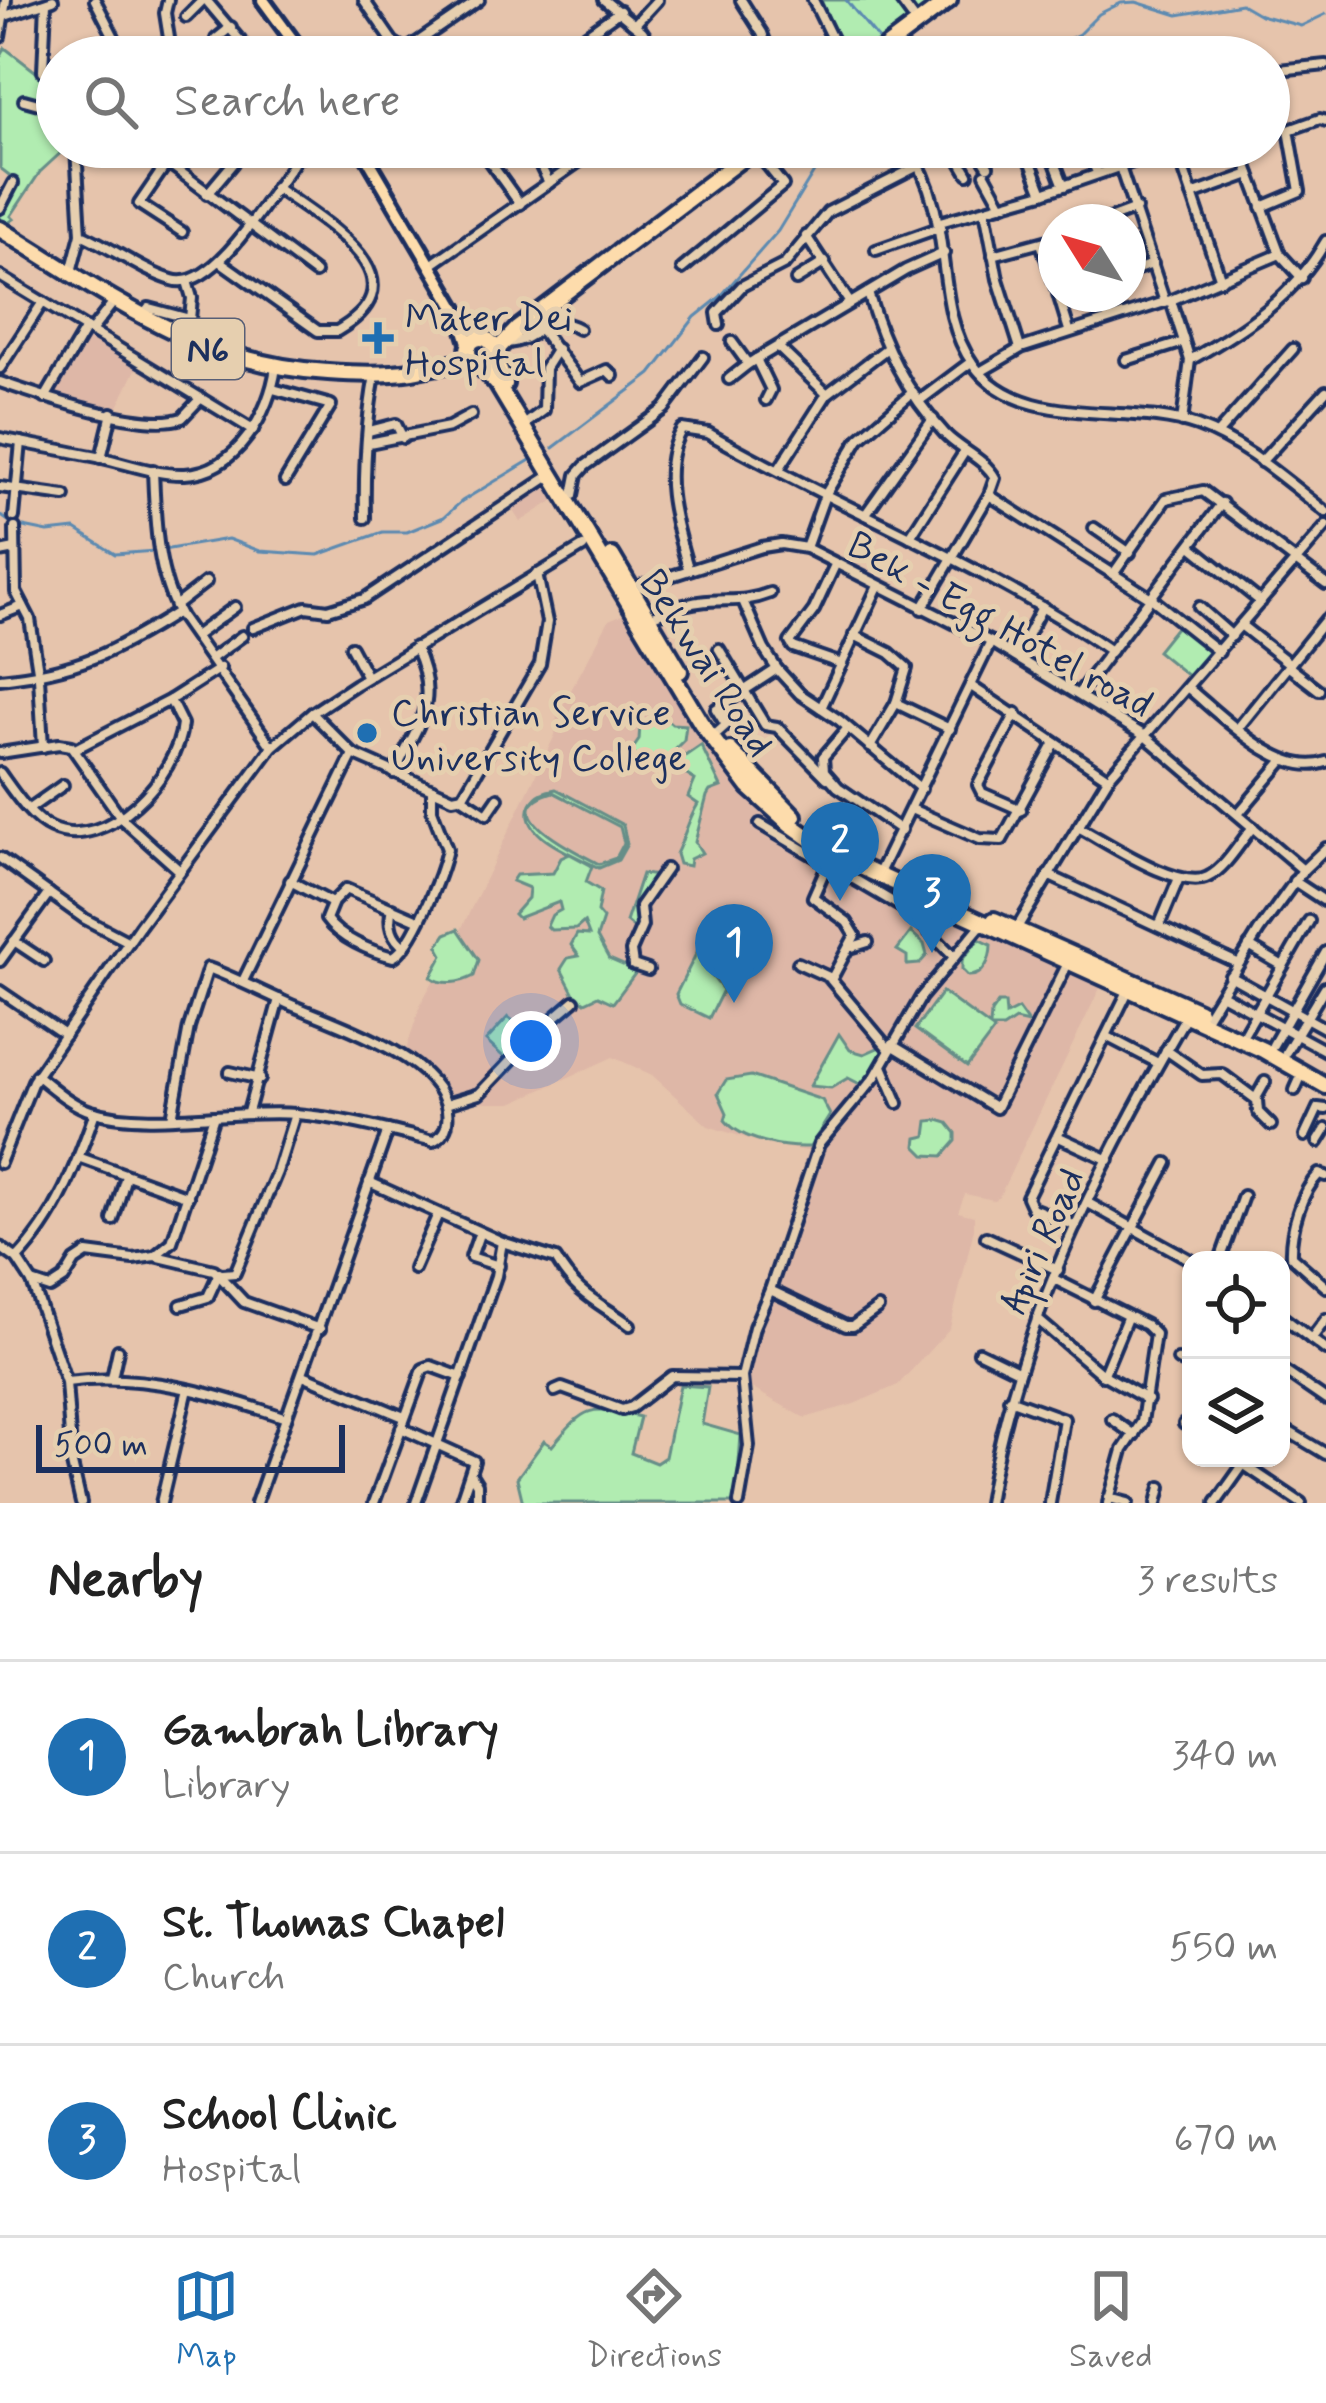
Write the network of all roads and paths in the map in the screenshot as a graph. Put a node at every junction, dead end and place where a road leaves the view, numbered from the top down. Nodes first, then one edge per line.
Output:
1 (6, 0) edge
2 (95, 0) edge
3 (168, 0) edge
4 (204, 0) edge
5 (263, 0) edge
6 (364, 0) edge
7 (479, 0) edge
8 (604, 0) edge
9 (657, 0) edge
10 (741, 0) edge
11 (813, 0) edge
12 (900, 0) edge
13 (949, 0) edge
14 (50, 2) edge
15 (620, 11) junction
16 (5, 16) junction
17 (186, 17) dead end
18 (634, 24) junction
19 (917, 25) junction
20 (232, 27) junction
21 (47, 36) edge
22 (113, 36) edge
23 (169, 36) edge
24 (220, 36) edge
25 (239, 36) edge
26 (290, 36) edge
27 (389, 36) edge
28 (426, 36) edge
29 (585, 36) edge
30 (643, 36) edge
31 (763, 36) edge
32 (831, 36) edge
33 (902, 36) edge
34 (0, 38) edge
35 (1326, 65) edge
36 (1290, 68) edge
37 (24, 100) dead end
38 (36, 103) edge
39 (1326, 121) edge
40 (1290, 130) edge
41 (1290, 136) edge
42 (77, 168) edge
43 (164, 168) edge
44 (173, 168) edge
45 (230, 168) edge
46 (286, 168) edge
47 (373, 168) edge
48 (494, 168) edge
49 (541, 168) edge
50 (571, 168) edge
51 (730, 168) edge
52 (770, 168) edge
53 (904, 168) edge
54 (920, 168) edge
55 (964, 168) edge
56 (986, 168) edge
57 (1033, 168) edge
58 (1057, 168) edge
59 (1095, 168) edge
60 (1108, 168) edge
61 (1121, 168) edge
62 (1183, 168) edge
63 (1248, 168) edge
64 (1097, 172) junction
65 (968, 174) dead end
66 (1250, 174) junction
67 (13, 183) dead end
68 (549, 184) junction
69 (1064, 186) junction
70 (275, 187) junction
71 (1043, 193) junction
72 (207, 194) junction
73 (1192, 195) junction
74 (520, 204) junction
75 (1134, 204) edge
76 (1002, 205) junction
77 (1262, 207) junction
78 (0, 208) edge
79 (985, 210) junction
80 (248, 224) junction
81 (940, 225) junction
82 (0, 229) edge
83 (182, 232) dead end
84 (80, 234) junction
85 (806, 236) junction
86 (1146, 241) edge
87 (1326, 241) edge
88 (1038, 244) edge
89 (876, 250) dead end
90 (944, 253) junction
91 (1280, 254) junction
92 (993, 255) junction
93 (221, 262) junction
94 (825, 262) junction
95 (1153, 264) junction
96 (431, 265) junction
97 (1146, 266) edge
98 (682, 269) dead end
99 (70, 272) junction
100 (315, 273) dead end
101 (0, 276) edge
102 (1302, 278) junction
103 (796, 280) dead end
104 (1221, 280) junction
105 (188, 281) junction
106 (868, 292) junction
107 (116, 299) junction
108 (1168, 301) junction
109 (43, 302) junction
110 (850, 303) junction
111 (1064, 312) edge
112 (459, 314) junction
113 (143, 316) junction
114 (536, 323) junction
115 (719, 325) dead end
116 (579, 329) dead end
117 (89, 330) junction
118 (1069, 330) junction
119 (499, 342) junction
120 (731, 342) dead end
121 (1184, 342) junction
122 (469, 347) junction
123 (778, 347) junction
124 (1021, 348) junction
125 (556, 349) junction
126 (886, 349) junction
127 (1293, 349) dead end
128 (4, 353) edge
129 (703, 357) dead end
130 (1126, 360) dead end
131 (1190, 360) junction
132 (752, 361) junction
133 (971, 362) junction
134 (447, 363) junction
135 (477, 363) junction
136 (277, 366) junction
137 (0, 368) edge
138 (980, 372) junction
139 (376, 373) junction
140 (613, 376) dead end
141 (501, 380) junction
142 (729, 380) dead end
143 (0, 382) edge
144 (273, 389) junction
145 (1326, 392) edge
146 (827, 394) junction
147 (916, 397) junction
148 (45, 398) junction
149 (201, 398) junction
150 (766, 400) dead end
151 (112, 412) junction
152 (471, 415) dead end
153 (933, 419) junction
154 (528, 422) junction
155 (1182, 422) junction
156 (253, 430) junction
157 (368, 431) junction
158 (1217, 434) junction
159 (0, 438) edge
160 (403, 438) junction
161 (22, 442) junction
162 (369, 443) junction
163 (965, 451) junction
164 (101, 458) junction
165 (1262, 462) junction
166 (779, 469) junction
167 (152, 470) junction
168 (552, 474) junction
169 (285, 481) dead end
170 (14, 487) junction
171 (0, 488) edge
172 (573, 495) junction
173 (825, 495) junction
174 (989, 495) junction
175 (65, 496) dead end
176 (1222, 503) junction
177 (1326, 512) edge
178 (865, 515) junction
179 (14, 517) dead end
180 (364, 518) dead end
181 (1326, 526) edge
182 (15, 528) dead end
183 (1094, 528) dead end
184 (910, 537) junction
185 (589, 543) junction
186 (1191, 546) junction
187 (806, 548) junction
188 (15, 549) junction
189 (0, 552) edge
190 (1130, 553) junction
191 (951, 556) junction
192 (1294, 562) junction
193 (835, 565) junction
194 (688, 568) junction
195 (1114, 573) junction
196 (537, 574) junction
197 (206, 581) dead end
198 (1326, 584) edge
199 (878, 586) junction
200 (633, 589) junction
201 (770, 593) dead end
202 (1151, 598) junction
203 (1262, 602) junction
204 (744, 603) junction
205 (23, 606) junction
206 (1042, 607) junction
207 (235, 608) dead end
208 (1199, 608) dead end
209 (176, 609) junction
210 (922, 609) junction
211 (0, 615) edge
212 (1326, 619) edge
213 (650, 626) junction
214 (1242, 626) junction
215 (253, 628) dead end
216 (854, 635) junction
217 (195, 636) junction
218 (242, 636) dead end
219 (1232, 636) junction
220 (991, 642) junction
221 (351, 646) dead end
222 (416, 646) junction
223 (719, 649) dead end
224 (1111, 651) junction
225 (1220, 652) junction
226 (1016, 657) junction
227 (212, 658) junction
228 (842, 664) junction
229 (1289, 665) junction
230 (220, 668) junction
231 (777, 669) junction
232 (39, 676) junction
233 (367, 677) junction
234 (0, 679) edge
235 (971, 686) junction
236 (1188, 688) junction
237 (1319, 690) dead end
238 (744, 693) junction
239 (1079, 693) junction
240 (170, 700) junction
241 (896, 704) junction
242 (821, 708) junction
243 (312, 712) junction
244 (1016, 713) junction
245 (1238, 728) junction
246 (847, 729) junction
247 (950, 730) junction
248 (717, 733) junction
249 (1145, 736) junction
250 (1055, 742) junction
251 (43, 746) junction
252 (272, 747) junction
253 (869, 747) junction
254 (76, 749) junction
255 (0, 753) edge
256 (353, 754) junction
257 (1283, 761) junction
258 (1326, 762) edge
259 (0, 773) edge
260 (394, 773) junction
261 (827, 778) junction
262 (1108, 778) junction
263 (63, 785) dead end
264 (432, 789) junction
265 (921, 789) junction
266 (461, 797) junction
267 (498, 798) dead end
268 (29, 809) junction
269 (911, 809) junction
270 (1021, 810) junction
271 (1238, 814) junction
272 (122, 819) junction
273 (760, 824) dead end
274 (1078, 827) junction
275 (1253, 827) junction
276 (901, 830) junction
277 (1326, 848) edge
278 (0, 858) edge
279 (834, 861) junction
280 (666, 869) dead end
281 (1303, 870) junction
282 (180, 871) junction
283 (879, 873) junction
284 (1048, 875) junction
285 (1179, 878) junction
286 (290, 881) junction
287 (1294, 881) junction
288 (49, 892) junction
289 (1326, 902) edge
290 (332, 903) junction
291 (392, 908) junction
292 (418, 920) junction
293 (1309, 921) dead end
294 (982, 924) junction
295 (1160, 926) junction
296 (1014, 934) junction
297 (14, 941) junction
298 (129, 942) junction
299 (868, 942) dead end
300 (1249, 946) junction
301 (405, 947) junction
302 (852, 947) junction
303 (1326, 952) edge
304 (954, 957) junction
305 (0, 961) edge
306 (44, 961) dead end
307 (799, 963) dead end
308 (1068, 963) junction
309 (1237, 963) junction
310 (1283, 966) junction
311 (648, 970) dead end
312 (1108, 975) junction
313 (1230, 976) junction
314 (831, 978) junction
315 (243, 981) junction
316 (1325, 987) edge
317 (1129, 989) junction
318 (4, 993) edge
319 (1221, 994) junction
320 (1265, 997) junction
321 (279, 999) junction
322 (574, 1001) dead end
323 (0, 1006) edge
324 (1292, 1011) junction
325 (1256, 1013) junction
326 (1187, 1015) junction
327 (1206, 1019) junction
328 (1305, 1019) junction
329 (1283, 1027) junction
330 (1326, 1030) edge
331 (1245, 1032) junction
332 (1297, 1034) junction
333 (65, 1035) junction
334 (1106, 1036) junction
335 (890, 1047) junction
336 (1279, 1048) junction
337 (1166, 1050) junction
338 (1326, 1051) edge
339 (1159, 1063) junction
340 (882, 1064) junction
341 (1304, 1070) junction
342 (230, 1072) dead end
343 (36, 1076) junction
344 (260, 1078) junction
345 (1324, 1079) edge
346 (1264, 1082) dead end
347 (1294, 1090) dead end
348 (1256, 1098) junction
349 (898, 1103) dead end
350 (446, 1104) junction
351 (254, 1109) junction
352 (1326, 1109) edge
353 (95, 1112) junction
354 (296, 1114) junction
355 (214, 1116) junction
356 (172, 1118) junction
357 (1271, 1125) dead end
358 (1326, 1129) edge
359 (388, 1130) junction
360 (1305, 1136) dead end
361 (1058, 1137) junction
362 (1318, 1142) dead end
363 (3, 1147) edge
364 (78, 1157) junction
365 (1109, 1160) junction
366 (0, 1162) edge
367 (1167, 1163) dead end
368 (126, 1176) junction
369 (1326, 1176) edge
370 (369, 1182) junction
371 (1243, 1196) dead end
372 (188, 1197) junction
373 (1088, 1203) junction
374 (438, 1214) junction
375 (113, 1220) dead end
376 (1076, 1226) junction
377 (1132, 1228) junction
378 (986, 1237) dead end
379 (478, 1238) dead end
380 (172, 1241) junction
381 (502, 1242) junction
382 (0, 1247) edge
383 (1223, 1251) edge
384 (1182, 1255) edge
385 (155, 1256) junction
386 (17, 1259) junction
387 (176, 1261) junction
388 (499, 1266) junction
389 (414, 1269) dead end
390 (220, 1273) junction
391 (1056, 1275) junction
392 (32, 1282) junction
393 (1326, 1287) edge
394 (770, 1290) junction
395 (1094, 1301) junction
396 (181, 1305) dead end
397 (878, 1308) dead end
398 (1126, 1318) junction
399 (1037, 1319) junction
400 (1326, 1319) edge
401 (1290, 1323) edge
402 (630, 1324) dead end
403 (320, 1329) junction
404 (1311, 1339) junction
405 (118, 1350) dead end
406 (1326, 1350) edge
407 (979, 1352) dead end
408 (1178, 1360) dead end
409 (1182, 1362) edge
410 (1018, 1371) junction
411 (303, 1375) junction
412 (1290, 1375) edge
413 (1103, 1376) junction
414 (461, 1377) junction
415 (742, 1377) junction
416 (112, 1378) junction
417 (66, 1382) junction
418 (188, 1389) junction
419 (555, 1391) dead end
420 (1010, 1399) junction
421 (1148, 1400) junction
422 (1326, 1400) edge
423 (286, 1418) junction
424 (1112, 1419) dead end
425 (1142, 1421) junction
426 (403, 1423) junction
427 (1154, 1426) dead end
428 (1290, 1432) edge
429 (1134, 1435) junction
430 (437, 1444) junction
431 (1326, 1454) edge
432 (1241, 1467) edge
433 (1253, 1467) edge
434 (472, 1475) junction
435 (1161, 1487) dead end
436 (1109, 1501) edge
437 (1297, 1502) edge
438 (81, 1503) edge
439 (161, 1503) edge
440 (256, 1503) edge
441 (374, 1503) edge
442 (416, 1503) edge
443 (460, 1503) edge
444 (477, 1503) edge
445 (740, 1503) edge
446 (988, 1503) edge
447 (1050, 1503) edge
448 (1128, 1503) edge
449 (1157, 1503) edge
450 (1216, 1503) edge

1 - 16 street
2 - 22 street
3 - 23 street
4 - 17 street
4 - 20 street
5 - 26 main road
6 - 27 street
7 - 28 street
8 - 15 street
9 - 18 street
10 - 31 street
11 - 32 street
12 - 19 street
13 - 19 highway
14 - 16 street
14 - 21 street
15 - 18 street
15 - 29 street
16 - 34 street
18 - 30 street
19 - 33 highway
20 - 24 street
20 - 25 street
35 - 36 street
37 - 38 street
39 - 40 street
41 - 77 street
42 - 84 street
43 - 83 street
44 - 72 street
45 - 72 street
46 - 70 street
47 - 96 main road
48 - 74 street
49 - 68 street
50 - 68 street
51 - 114 highway, N6
52 - 98 street
53 - 85 street
54 - 81 street
55 - 65 street
56 - 76 street
57 - 71 street
58 - 69 street
59 - 64 street
60 - 64 street
61 - 75 street
62 - 73 street
63 - 66 street
64 - 69 street
66 - 73 street
66 - 77 street
67 - 78 street
68 - 74 street
69 - 71 street
70 - 80 street
70 - 93 street
71 - 76 street
72 - 80 street
73 - 104 street
74 - 96 street
76 - 79 street
77 - 91 street
79 - 81 street
79 - 92 street
80 - 93 street
80 - 100 street
81 - 89 street
81 - 90 street
82 - 99 highway, N6
84 - 99 street
84 - 105 street
85 - 94 street
85 - 115 street
86 - 95 street
87 - 102 street
88 - 92 street
90 - 106 street
90 - 133 street
91 - 102 street
91 - 104 street
92 - 124 street
93 - 105 street
94 - 103 street
94 - 110 street
95 - 97 street
95 - 108 street
96 - 112 main road
99 - 107 highway, N6
101 - 109 street
102 - 131 street
104 - 108 street
105 - 113 street
106 - 110 street
106 - 126 street
107 - 113 highway, N6
107 - 117 street
108 - 118 street
108 - 121 street
109 - 117 street
109 - 128 street
110 - 123 street
111 - 118 street
112 - 119 main road
112 - 122 main road
113 - 136 highway, N6
114 - 116 street
114 - 119 highway, N6
114 - 125 street
117 - 148 street
117 - 149 street
118 - 124 street
119 - 122 highway, N6
119 - 135 highway, N6
119 - 141 highway
120 - 132 street
121 - 130 street
121 - 131 street
122 - 134 highway, N6
122 - 135 highway
123 - 132 street
123 - 146 street
124 - 138 street
125 - 140 street
125 - 154 street
126 - 146 street
126 - 147 street
127 - 158 street
128 - 137 street
129 - 172 street
131 - 155 street
132 - 142 street
132 - 150 street
133 - 138 street
133 - 147 street
134 - 135 highway, N6
134 - 139 highway, N6
134 - 141 highway
135 - 141 highway
136 - 139 highway, N6
136 - 144 street
138 - 155 street
139 - 157 street
141 - 154 highway, Bekwai Road
141 - 168 highway, Bekwai Road
143 - 148 street
144 - 156 street
144 - 169 street
145 - 165 street
146 - 166 street
147 - 153 street
147 - 173 street
148 - 151 street
149 - 151 street
149 - 156 street
151 - 164 street
152 - 160 street
153 - 163 street
153 - 178 street
154 - 172 highway, Bekwai Road
155 - 158 street
156 - 167 street
157 - 160 street
157 - 162 street
158 - 165 street
159 - 161 street
160 - 162 street
161 - 164 street
161 - 170 street
162 - 180 street
163 - 174 street
163 - 184 street
164 - 167 street
165 - 177 street
166 - 173 street
166 - 194 street
167 - 209 street
168 - 185 highway, Bekwai Road
168 - 215 street
170 - 171 street
170 - 175 street
170 - 179 street
172 - 200 highway, Bekwai Road
173 - 178 street
173 - 187 street
174 - 191 street
174 - 195 street
176 - 186 street
176 - 190 street
176 - 192 street
178 - 184 street
181 - 192 street
182 - 188 street
183 - 190 street
184 - 191 street
185 - 196 street
185 - 213 highway, Bekwai Road
186 - 202 street
186 - 203 street
187 - 193 street, Bek - Egg Hotel road
187 - 194 street, Bek - Egg Hotel road
188 - 189 street
188 - 205 street
190 - 195 street
191 - 206 street
191 - 210 street
192 - 198 street
192 - 203 street
193 - 199 street, Bek - Egg Hotel road
193 - 228 street
194 - 200 street, Bek - Egg Hotel road
195 - 202 street
196 - 222 street
196 - 266 street
197 - 209 street
199 - 210 street, Bek - Egg Hotel road
199 - 216 street
200 - 213 highway, Bekwai Road
201 - 204 street
202 - 224 street
202 - 225 street
203 - 214 street
204 - 213 street
204 - 231 street
205 - 211 street
205 - 232 street
206 - 224 street
206 - 226 street
207 - 217 street
208 - 219 street
209 - 217 street
209 - 232 street
210 - 220 street, Bek - Egg Hotel road
212 - 229 street
213 - 248 highway, Bekwai Road
213 - 279 highway, Bekwai Road
214 - 219 street
214 - 229 street
216 - 228 street
216 - 241 street
217 - 227 street
218 - 227 street
219 - 225 street
220 - 226 street, Bek - Egg Hotel road
220 - 235 street
221 - 233 street
222 - 233 street
222 - 260 street
223 - 238 street
224 - 239 street
225 - 236 street
226 - 239 street, Bek - Egg Hotel road
227 - 230 street
228 - 242 street
229 - 237 street
229 - 245 street
230 - 240 street
230 - 252 street
231 - 238 street
231 - 242 street
232 - 234 street
232 - 251 street
233 - 243 street
235 - 244 street
235 - 247 street
236 - 245 street
236 - 249 street
238 - 248 street
238 - 261 street
239 - 249 street, Bek - Egg Hotel road
240 - 254 street
240 - 272 street
241 - 247 street
241 - 253 street
242 - 246 street
243 - 252 street
243 - 256 street
244 - 250 street
244 - 270 street
245 - 257 street
246 - 253 street
246 - 261 street
247 - 265 street
248 - 283 highway, Bekwai Road
249 - 262 street
249 - 271 street, Bek - Egg Hotel road
250 - 262 street
250 - 270 street
251 - 254 street
251 - 255 street
252 - 282 street
253 - 265 street
254 - 272 street
256 - 260 street
256 - 286 street
257 - 258 street
257 - 271 street
259 - 268 street
260 - 264 street
261 - 276 street
262 - 274 street
263 - 268 street
264 - 266 street
264 - 292 street
265 - 269 street
266 - 267 street
268 - 272 street
269 - 270 street
269 - 276 street
271 - 275 street, Bek - Egg Hotel road
272 - 282 street
273 - 279 street
274 - 284 street
274 - 285 street
275 - 281 street, Bek - Egg Hotel road
275 - 285 street
276 - 283 street
277 - 281 street
278 - 288 street
279 - 283 highway, Bekwai Road
279 - 302 street
279 - 304 street
280 - 311 street
281 - 287 street
282 - 298 street
283 - 294 highway, Bekwai Road
283 - 296 highway, Bekwai Road
284 - 295 street
284 - 296 street
285 - 295 street
286 - 290 street
286 - 315 street
287 - 289 street
287 - 300 street
288 - 297 street
288 - 298 street
290 - 291 street
290 - 301 street
291 - 292 street
291 - 301 street
292 - 301 street
293 - 310 street
294 - 296 highway, Bekwai Road
294 - 304 street
295 - 309 street
296 - 308 highway, Bekwai Road
296 - 312 highway, Bekwai Road
297 - 305 street
297 - 306 street
298 - 333 street
299 - 302 street
300 - 309 street
300 - 310 street
302 - 314 street
303 - 324 street
304 - 335 street
307 - 314 street
308 - 312 highway, Bekwai Road
308 - 335 street
309 - 313 street
310 - 320 street
312 - 317 highway, Bekwai Road
312 - 327 highway, Bekwai Road
313 - 319 street
313 - 320 street
314 - 335 street
315 - 321 street
315 - 356 street
316 - 328 street
317 - 326 highway, Bekwai Road
317 - 334 street
318 - 323 street
318 - 333 street
319 - 325 street
319 - 327 street
320 - 324 street
320 - 325 street
321 - 344 street
321 - 350 street
322 - 350 street
324 - 328 street
324 - 329 street
325 - 329 street
325 - 331 street
326 - 327 highway, Bekwai Road
326 - 337 street, Apiri Road
327 - 331 highway, Bekwai Road
327 - 341 highway, Bekwai Road
328 - 330 street
328 - 332 street
329 - 332 street
329 - 336 street
331 - 336 highway, Bekwai Road
332 - 336 street
332 - 338 street
333 - 343 street
334 - 339 street
334 - 361 street
335 - 340 street
336 - 345 highway, Bekwai Road
337 - 339 street, Apiri Road
337 - 348 street
339 - 365 street, Apiri Road
340 - 349 street
340 - 394 street
341 - 345 highway, Bekwai Road
341 - 347 street
342 - 344 street
343 - 353 street
343 - 363 street
344 - 351 street
346 - 348 street
348 - 357 street
350 - 359 street
351 - 354 street
351 - 355 street
352 - 360 street
353 - 356 street
353 - 364 street
354 - 359 street
354 - 390 street
355 - 356 street
355 - 372 street
358 - 362 street
359 - 370 street
361 - 365 street
361 - 376 street
363 - 366 street
364 - 368 street
364 - 386 street
365 - 373 street, Apiri Road
367 - 377 street
368 - 372 street
368 - 375 street
369 - 393 street
370 - 374 street
370 - 403 street
371 - 383 street
372 - 380 street
373 - 376 street, Apiri Road
373 - 377 street
374 - 381 street
374 - 389 street
376 - 391 street, Apiri Road
377 - 384 street
377 - 395 street
378 - 391 street
379 - 388 street
380 - 385 street
380 - 387 street
381 - 388 street
381 - 402 street
382 - 386 street
385 - 387 street
385 - 392 street
386 - 392 street
387 - 390 street
388 - 414 street
390 - 396 street
390 - 403 street
391 - 395 street
391 - 399 street, Apiri Road
392 - 417 street
394 - 397 street
394 - 415 street
395 - 398 street
398 - 413 street
398 - 421 street
399 - 410 street, Apiri Road
399 - 413 street
400 - 404 street
401 - 404 street
403 - 411 street
404 - 406 street
405 - 416 street
407 - 410 street
408 - 409 street
410 - 420 street, Apiri Road
411 - 423 street
411 - 426 street
412 - 422 street
413 - 421 street
414 - 426 street
414 - 430 street
415 - 419 street
415 - 445 street
416 - 417 street
416 - 418 street
417 - 438 street
418 - 423 street
418 - 439 street
420 - 446 street, Apiri Road
420 - 447 street
421 - 425 street
423 - 440 street
424 - 429 street
425 - 427 street
425 - 429 street
426 - 430 street
426 - 441 street
428 - 431 street
429 - 436 street
430 - 434 street
430 - 442 street
432 - 450 street
433 - 437 street
434 - 443 street
434 - 444 street
435 - 449 street
436 - 448 street

